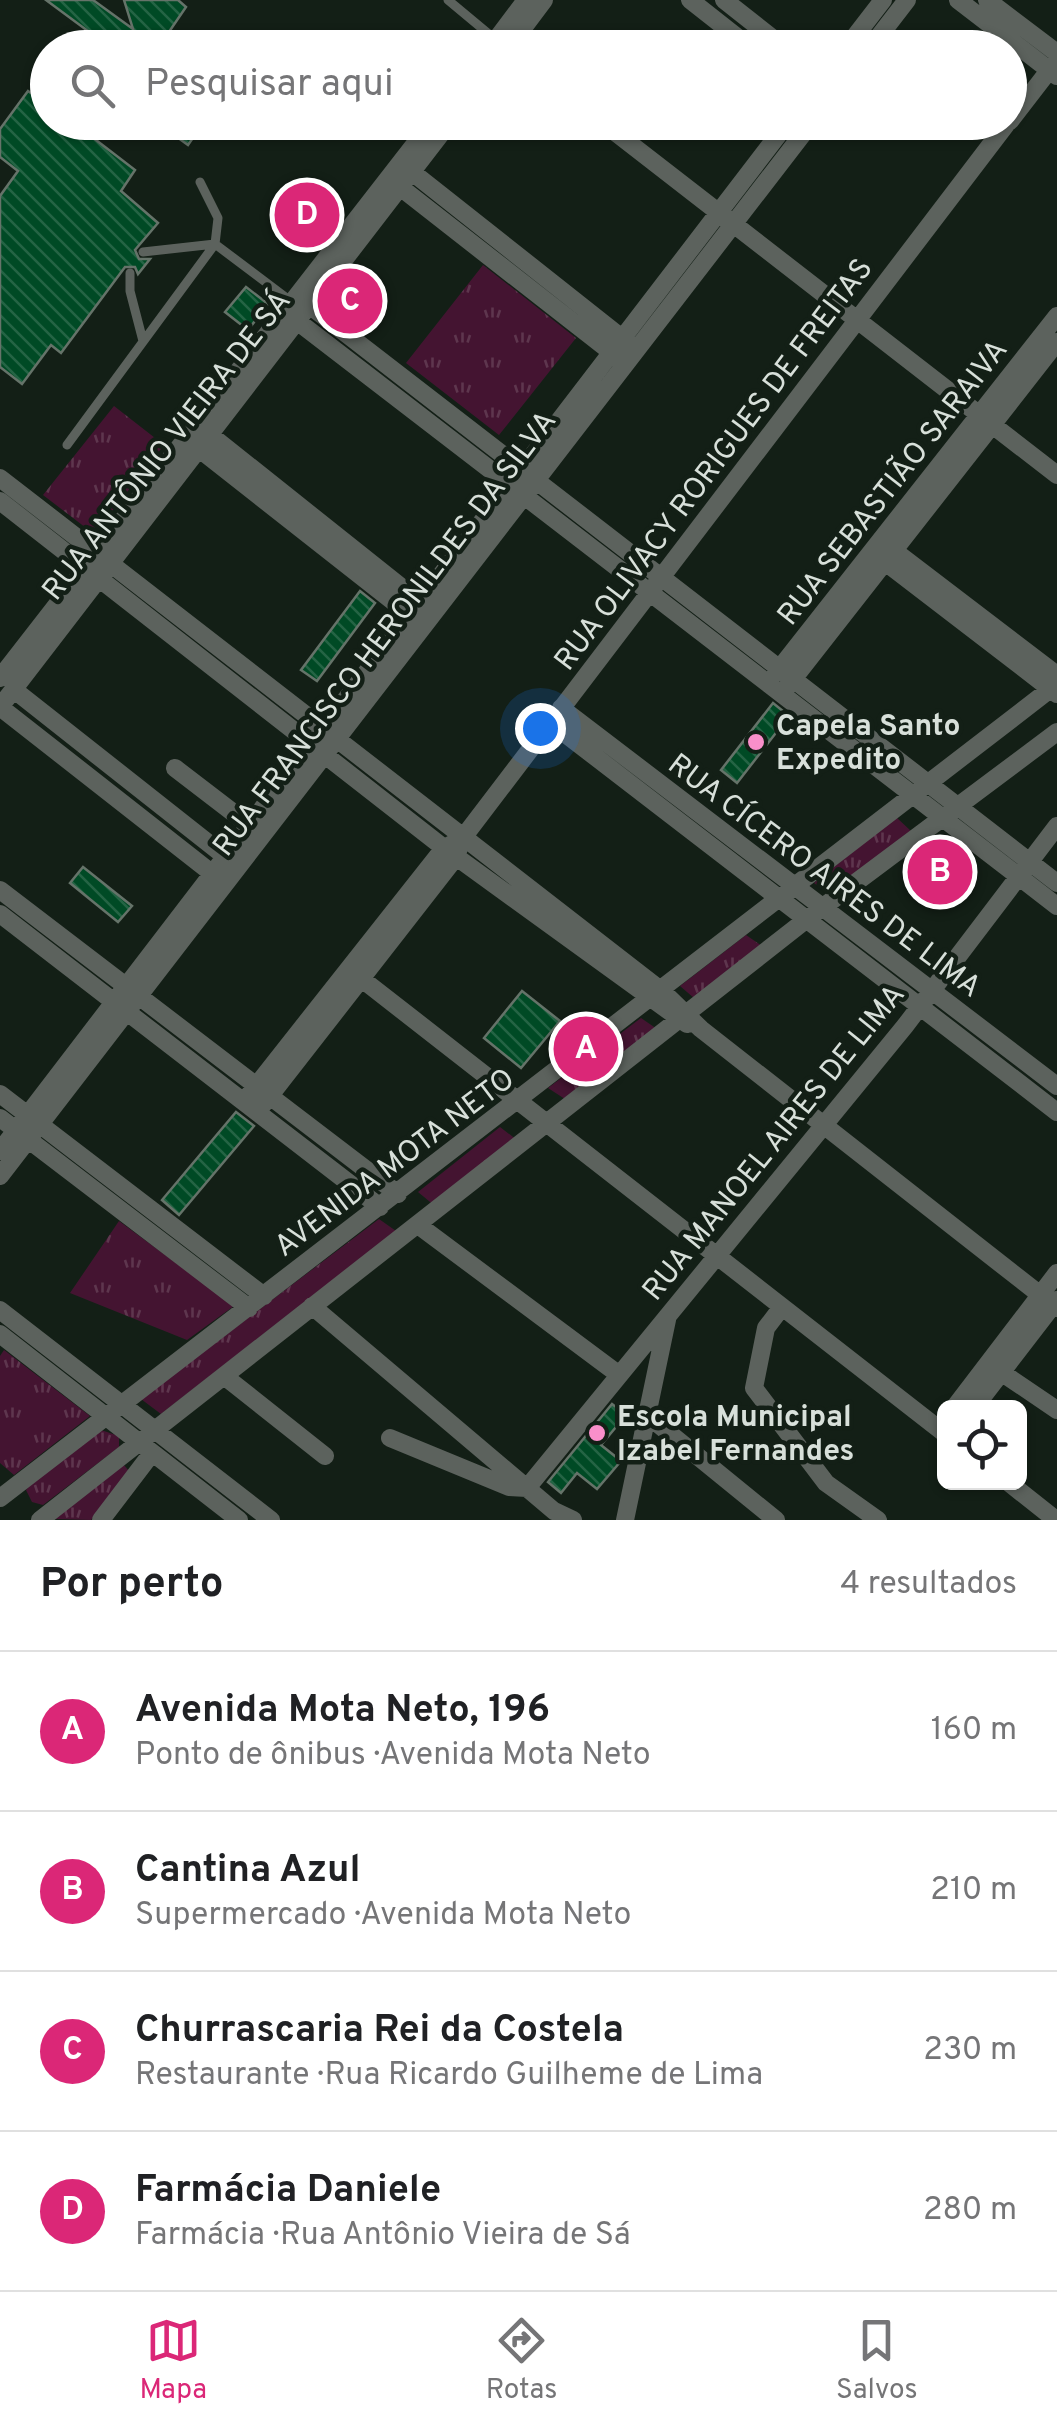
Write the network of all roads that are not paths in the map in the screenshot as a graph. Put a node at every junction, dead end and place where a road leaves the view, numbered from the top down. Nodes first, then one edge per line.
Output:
1 (448, 0) edge
2 (526, 0) edge
3 (544, 0) edge
4 (690, 0) edge
5 (724, 0) edge
6 (883, 0) edge
7 (907, 0) edge
8 (958, 0) edge
9 (988, 0) edge
10 (756, 25) junction
11 (482, 30) edge
12 (509, 30) edge
13 (515, 30) edge
14 (729, 30) edge
15 (754, 30) edge
16 (762, 30) edge
17 (860, 30) edge
18 (884, 30) edge
19 (1003, 30) edge
20 (1019, 30) edge
21 (1027, 38) edge
22 (1027, 46) edge
23 (1055, 65) edge
24 (1027, 100) edge
25 (419, 140) edge
26 (436, 140) edge
27 (625, 140) edge
28 (776, 140) edge
29 (796, 140) edge
30 (995, 140) edge
31 (406, 180) junction
32 (200, 182) dead end
33 (726, 218) junction
34 (214, 244) junction
35 (144, 252) dead end
36 (130, 273) dead end
37 (300, 309) junction
38 (1056, 319) edge
39 (858, 320) junction
40 (143, 342) junction
41 (1057, 342) edge
42 (624, 351) junction
43 (986, 420) junction
44 (204, 441) junction
45 (67, 444) dead end
46 (1057, 474) edge
47 (0, 478) edge
48 (522, 482) junction
49 (0, 501) edge
50 (889, 555) junction
51 (97, 567) junction
52 (655, 583) junction
53 (421, 613) junction
54 (782, 680) junction
55 (7, 684) edge
56 (1055, 686) edge
57 (0, 707) edge
58 (555, 715) junction
59 (1057, 732) edge
60 (323, 742) junction
61 (175, 768) dead end
62 (921, 790) junction
63 (952, 814) junction
64 (248, 824) junction
65 (1057, 826) edge
66 (454, 848) junction
67 (224, 855) junction
68 (239, 868) junction
69 (1024, 869) junction
70 (210, 872) junction
71 (1057, 883) edge
72 (226, 885) junction
73 (0, 890) edge
74 (788, 893) junction
75 (1057, 906) edge
76 (0, 914) edge
77 (815, 914) junction
78 (355, 974) junction
79 (125, 986) junction
80 (656, 995) junction
81 (140, 997) junction
82 (926, 998) junction
83 (112, 1001) junction
84 (128, 1014) junction
85 (690, 1021) junction
86 (1057, 1086) edge
87 (0, 1094) edge
88 (257, 1098) junction
89 (519, 1101) junction
90 (1057, 1112) edge
91 (0, 1118) edge
92 (548, 1124) junction
93 (824, 1125) junction
94 (28, 1127) junction
95 (0, 1151) edge
96 (0, 1176) edge
97 (398, 1194) junction
98 (380, 1207) junction
99 (418, 1225) junction
100 (718, 1257) junction
101 (1057, 1273) edge
102 (1052, 1301) edge
103 (256, 1302) junction
104 (312, 1306) junction
105 (782, 1307) junction
106 (0, 1310) edge
107 (668, 1315) junction
108 (0, 1334) edge
109 (994, 1368) junction
110 (618, 1374) junction
111 (224, 1376) junction
112 (962, 1400) edge
113 (978, 1400) edge
114 (123, 1406) junction
115 (1057, 1410) edge
116 (647, 1414) junction
117 (108, 1418) junction
118 (937, 1423) edge
119 (155, 1430) junction
120 (390, 1438) dead end
121 (146, 1448) junction
122 (325, 1456) dead end
123 (527, 1488) junction
124 (4, 1489) edge
125 (1018, 1490) edge
126 (546, 1504) junction
127 (751, 1512) edge
128 (40, 1520) edge
129 (101, 1520) edge
130 (239, 1520) edge
131 (271, 1520) edge
132 (533, 1520) edge
133 (573, 1520) edge
134 (625, 1520) edge
135 (776, 1520) edge
136 (878, 1520) edge
137 (1056, 1520) edge

1 - 11 lane
2 - 12 street
3 - 13 street
4 - 14 street
5 - 10 street
6 - 17 street
7 - 18 street
8 - 19 street
9 - 20 street
10 - 15 street
10 - 16 street
21 - 23 street
22 - 23 street
23 - 24 street, RUA OLIVACY RORIGUES DE FREITAS
25 - 37 street, RUA ANTÔNIO VIEIRA DE SÁ
26 - 31 street, RUA ANTÔNIO VIEIRA DE SÁ
27 - 33 street
28 - 33 street, RUA FRANCISCO HERONILDES DA SILVA
29 - 33 street, RUA FRANCISCO HERONILDES DA SILVA
30 - 39 street, RUA OLIVACY RORIGUES DE FREITAS
31 - 37 street, RUA ANTÔNIO VIEIRA DE SÁ
31 - 42 street
32 - 34 lane
33 - 39 street
33 - 42 street, RUA FRANCISCO HERONILDES DA SILVA
34 - 35 lane
34 - 37 lane
34 - 40 lane
36 - 40 lane
37 - 44 street, RUA ANTÔNIO VIEIRA DE SÁ
37 - 48 street
37 - 51 street, RUA ANTÔNIO VIEIRA DE SÁ
38 - 43 street, RUA SEBASTIÃO SARAIVA
39 - 43 street
39 - 52 street, RUA OLIVACY RORIGUES DE FREITAS
40 - 45 lane
41 - 43 street, RUA SEBASTIÃO SARAIVA
42 - 48 street, RUA FRANCISCO HERONILDES DA SILVA
43 - 46 street
43 - 50 street, RUA SEBASTIÃO SARAIVA
43 - 54 street, RUA SEBASTIÃO SARAIVA
44 - 51 street, RUA ANTÔNIO VIEIRA DE SÁ
44 - 53 street
47 - 51 street
48 - 52 street
48 - 53 street, RUA FRANCISCO HERONILDES DA SILVA
49 - 51 street
50 - 54 street, RUA SEBASTIÃO SARAIVA
50 - 56 street
51 - 55 street, RUA ANTÔNIO VIEIRA DE SÁ
51 - 60 street
52 - 54 street
52 - 58 street, RUA OLIVACY RORIGUES DE FREITAS
53 - 60 street, RUA FRANCISCO HERONILDES DA SILVA
54 - 62 street
55 - 57 street, RUA ANTÔNIO VIEIRA DE SÁ
55 - 67 street
56 - 62 street, AVENIDA MOTA NETO
57 - 70 street
58 - 66 street, RUA OLIVACY RORIGUES DE FREITAS
58 - 74 street, RUA CÍCERO AIRES DE LIMA
59 - 63 street, AVENIDA MOTA NETO
60 - 64 street, RUA FRANCISCO HERONILDES DA SILVA
60 - 66 street
60 - 68 street, RUA FRANCISCO HERONILDES DA SILVA
61 - 64 street
62 - 63 street
62 - 74 street, AVENIDA MOTA NETO
63 - 69 street
63 - 77 street, AVENIDA MOTA NETO
64 - 67 street, RUA FRANCISCO HERONILDES DA SILVA
65 - 69 street, RUA MANOEL AIRES DE LIMA
66 - 78 street, RUA OLIVACY RORIGUES DE FREITAS
66 - 80 street
67 - 68 street
67 - 70 street, RUA FRANCISCO HERONILDES DA SILVA
68 - 72 street, RUA FRANCISCO HERONILDES DA SILVA
69 - 71 street
69 - 75 street
69 - 82 street, RUA MANOEL AIRES DE LIMA
70 - 72 street
70 - 79 street, RUA FRANCISCO HERONILDES DA SILVA
72 - 81 street, RUA FRANCISCO HERONILDES DA SILVA
73 - 79 street
74 - 77 street, RUA CÍCERO AIRES DE LIMA
74 - 80 street, AVENIDA MOTA NETO
76 - 83 street
77 - 82 street, RUA CÍCERO AIRES DE LIMA
77 - 85 street, AVENIDA MOTA NETO
78 - 88 street, RUA OLIVACY RORIGUES DE FREITAS
78 - 89 street
79 - 81 street
79 - 83 street, RUA FRANCISCO HERONILDES DA SILVA
80 - 85 street
80 - 89 street, AVENIDA MOTA NETO
81 - 84 street, RUA FRANCISCO HERONILDES DA SILVA
81 - 88 street
82 - 86 street, RUA CÍCERO AIRES DE LIMA
82 - 90 street, RUA CÍCERO AIRES DE LIMA
82 - 93 street, RUA MANOEL AIRES DE LIMA
83 - 84 street
83 - 94 street, RUA FRANCISCO HERONILDES DA SILVA
84 - 88 street
84 - 94 street, RUA FRANCISCO HERONILDES DA SILVA
85 - 92 street, AVENIDA MOTA NETO
85 - 93 street
87 - 94 street
88 - 97 street
88 - 98 street
89 - 92 street
89 - 97 street, AVENIDA MOTA NETO
91 - 94 street
92 - 99 street, AVENIDA MOTA NETO
92 - 100 street
93 - 100 street, RUA MANOEL AIRES DE LIMA
93 - 102 street
94 - 95 street, RUA FRANCISCO HERONILDES DA SILVA
94 - 96 street, RUA FRANCISCO HERONILDES DA SILVA
94 - 103 street
97 - 98 street, AVENIDA MOTA NETO
98 - 103 street, AVENIDA MOTA NETO
99 - 104 street, AVENIDA MOTA NETO
99 - 110 street
100 - 105 street
100 - 107 street, RUA MANOEL AIRES DE LIMA
101 - 102 street
102 - 109 street
103 - 114 street, AVENIDA MOTA NETO
104 - 111 street, AVENIDA MOTA NETO
104 - 123 street
105 - 118 street
105 - 136 street
106 - 114 street
107 - 110 street, RUA MANOEL AIRES DE LIMA
107 - 116 street
108 - 117 street
109 - 112 street
109 - 113 street
109 - 115 street
110 - 123 street, RUA MANOEL AIRES DE LIMA
111 - 119 street, AVENIDA MOTA NETO
111 - 122 street
114 - 117 street, AVENIDA MOTA NETO
114 - 119 street
116 - 127 street
116 - 134 street
117 - 121 street
117 - 124 street, AVENIDA MOTA NETO
119 - 121 street, AVENIDA MOTA NETO
119 - 131 street
120 - 123 street
121 - 128 street, AVENIDA MOTA NETO
121 - 129 street
121 - 130 street
123 - 126 street
125 - 137 street
126 - 132 street
126 - 133 street
127 - 135 street

